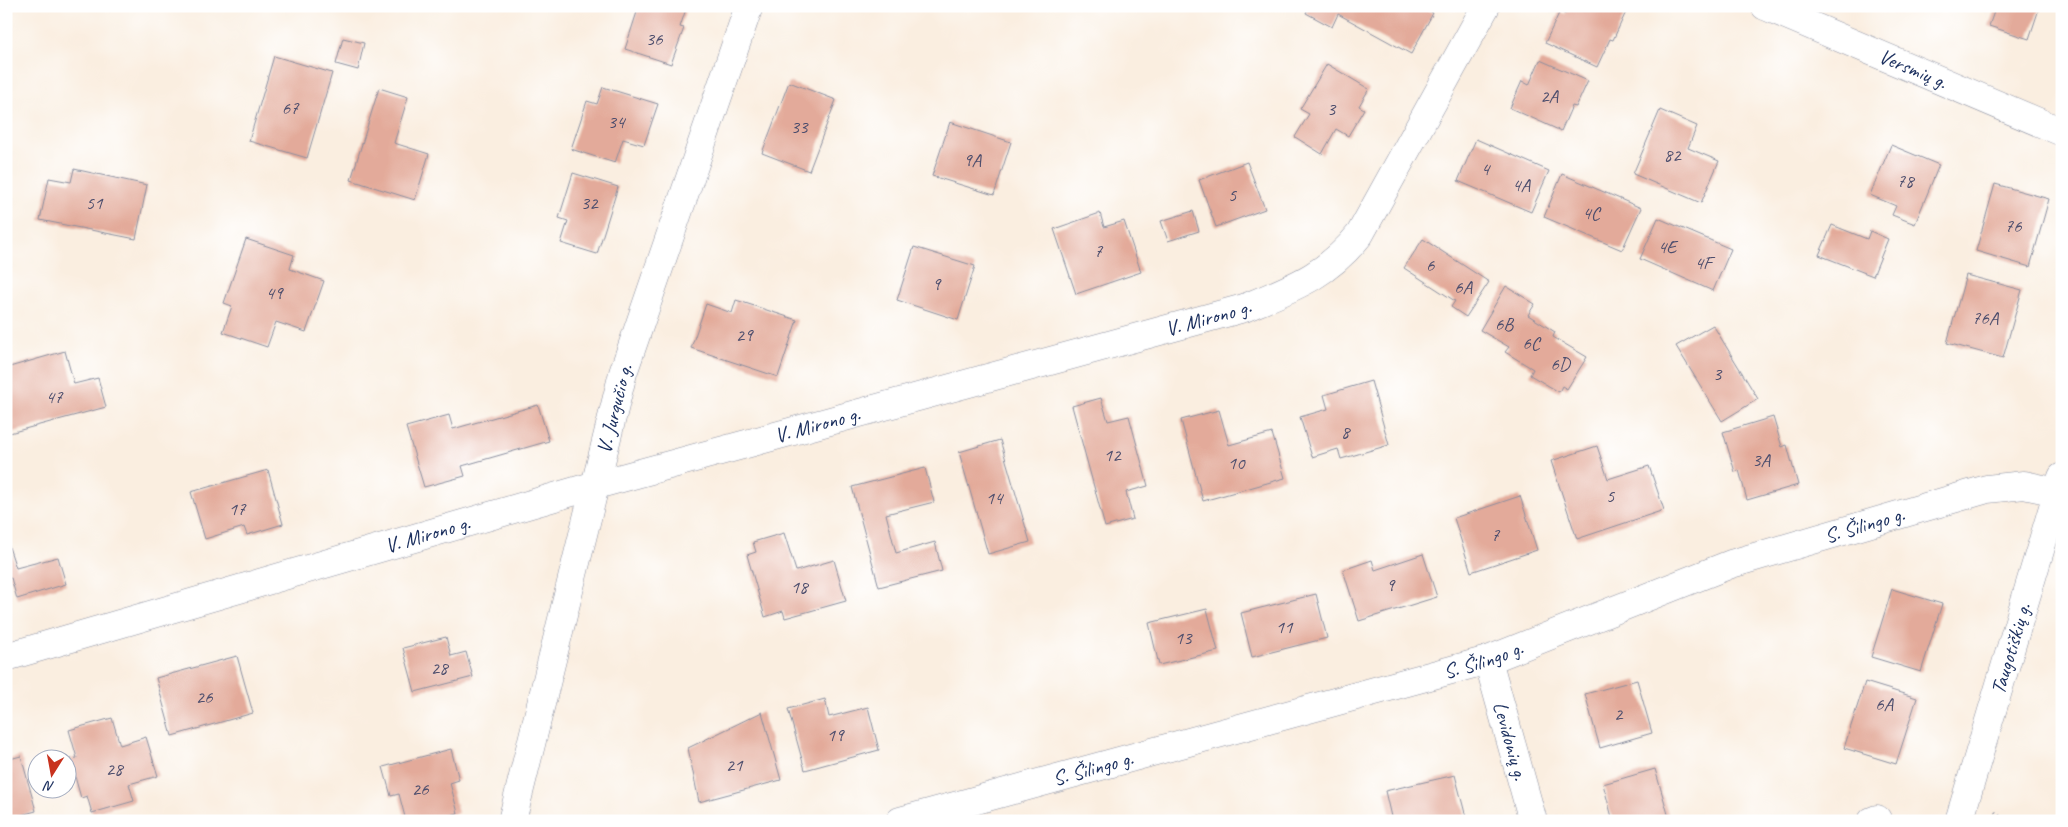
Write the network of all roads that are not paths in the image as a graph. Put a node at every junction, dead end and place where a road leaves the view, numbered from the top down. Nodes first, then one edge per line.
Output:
1 (749, 6) edge
2 (1486, 6) edge
3 (1765, 6) edge
4 (2062, 132) edge
5 (2059, 484) edge
6 (596, 486) junction
7 (6, 657) edge
8 (1488, 660) junction
9 (512, 821) edge
10 (900, 821) edge
11 (1533, 821) edge
12 (1959, 821) edge

1 - 6 street, V. Jurgučio g.
2 - 6 street, V. Mirono g.
3 - 4 street, Versmių g.
5 - 8 street, S. Šilingo g.
5 - 12 street, Taugotiškių g.
6 - 7 street, V. Mirono g.
6 - 9 street, V. Jurgučio g.
8 - 10 street, S. Šilingo g.
8 - 11 street, Levidonių g.

